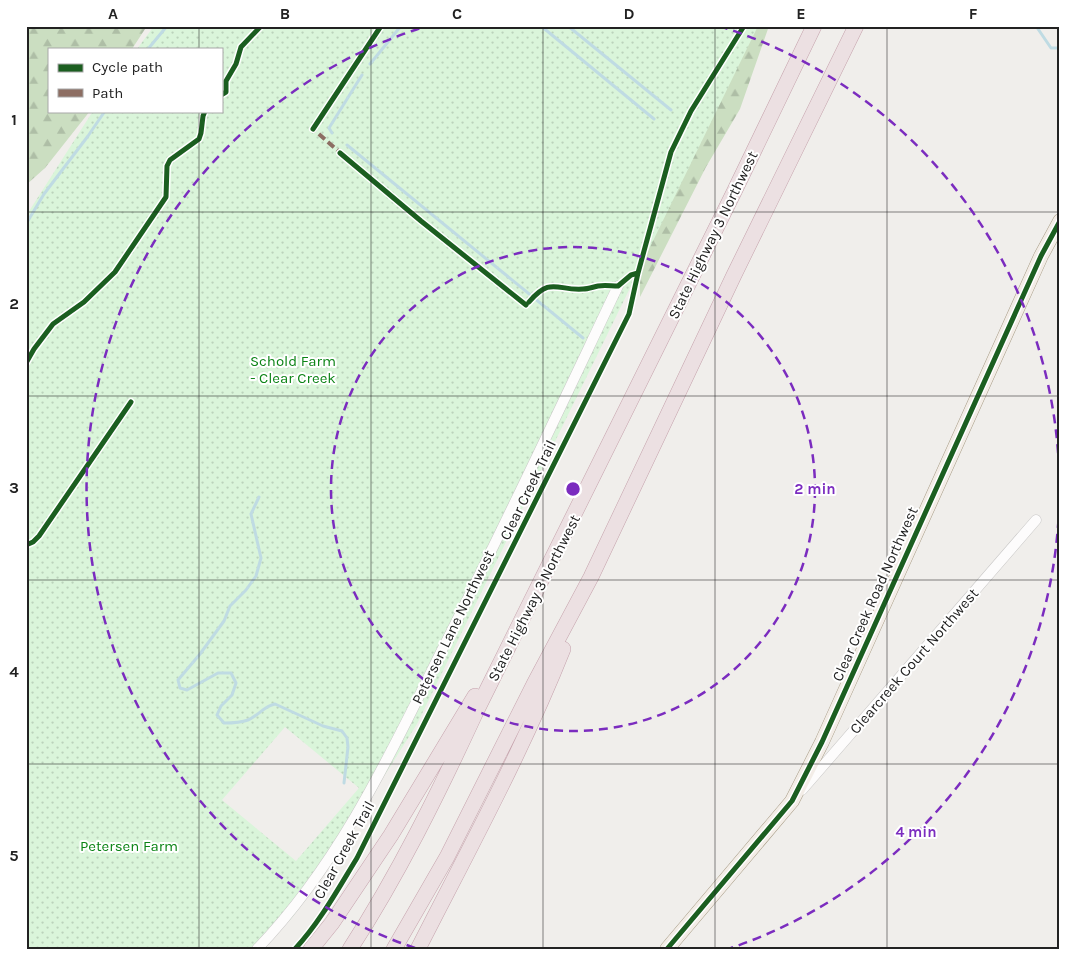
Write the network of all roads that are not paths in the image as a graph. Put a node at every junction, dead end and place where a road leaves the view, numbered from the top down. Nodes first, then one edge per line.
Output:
1 (814, 26) edge
2 (856, 26) edge
3 (1060, 222) edge
4 (618, 286) dead end
5 (1036, 520) dead end
6 (591, 577) junction
7 (528, 609) junction
8 (792, 801) junction
9 (257, 949) edge
10 (311, 949) edge
11 (350, 949) edge
12 (394, 949) edge
13 (418, 949) edge
14 (667, 949) edge

1 - 7 highway, State Highway 3 Northwest
2 - 6 highway
3 - 8 main road, Clear Creek Road Northwest
4 - 9 street, Petersen Lane Northwest
5 - 8 street, Clearcreek Court Northwest
6 - 12 highway
6 - 13 highway
7 - 10 highway
7 - 11 highway, State Highway 3 Northwest
8 - 14 main road, Clear Creek Road Northwest

